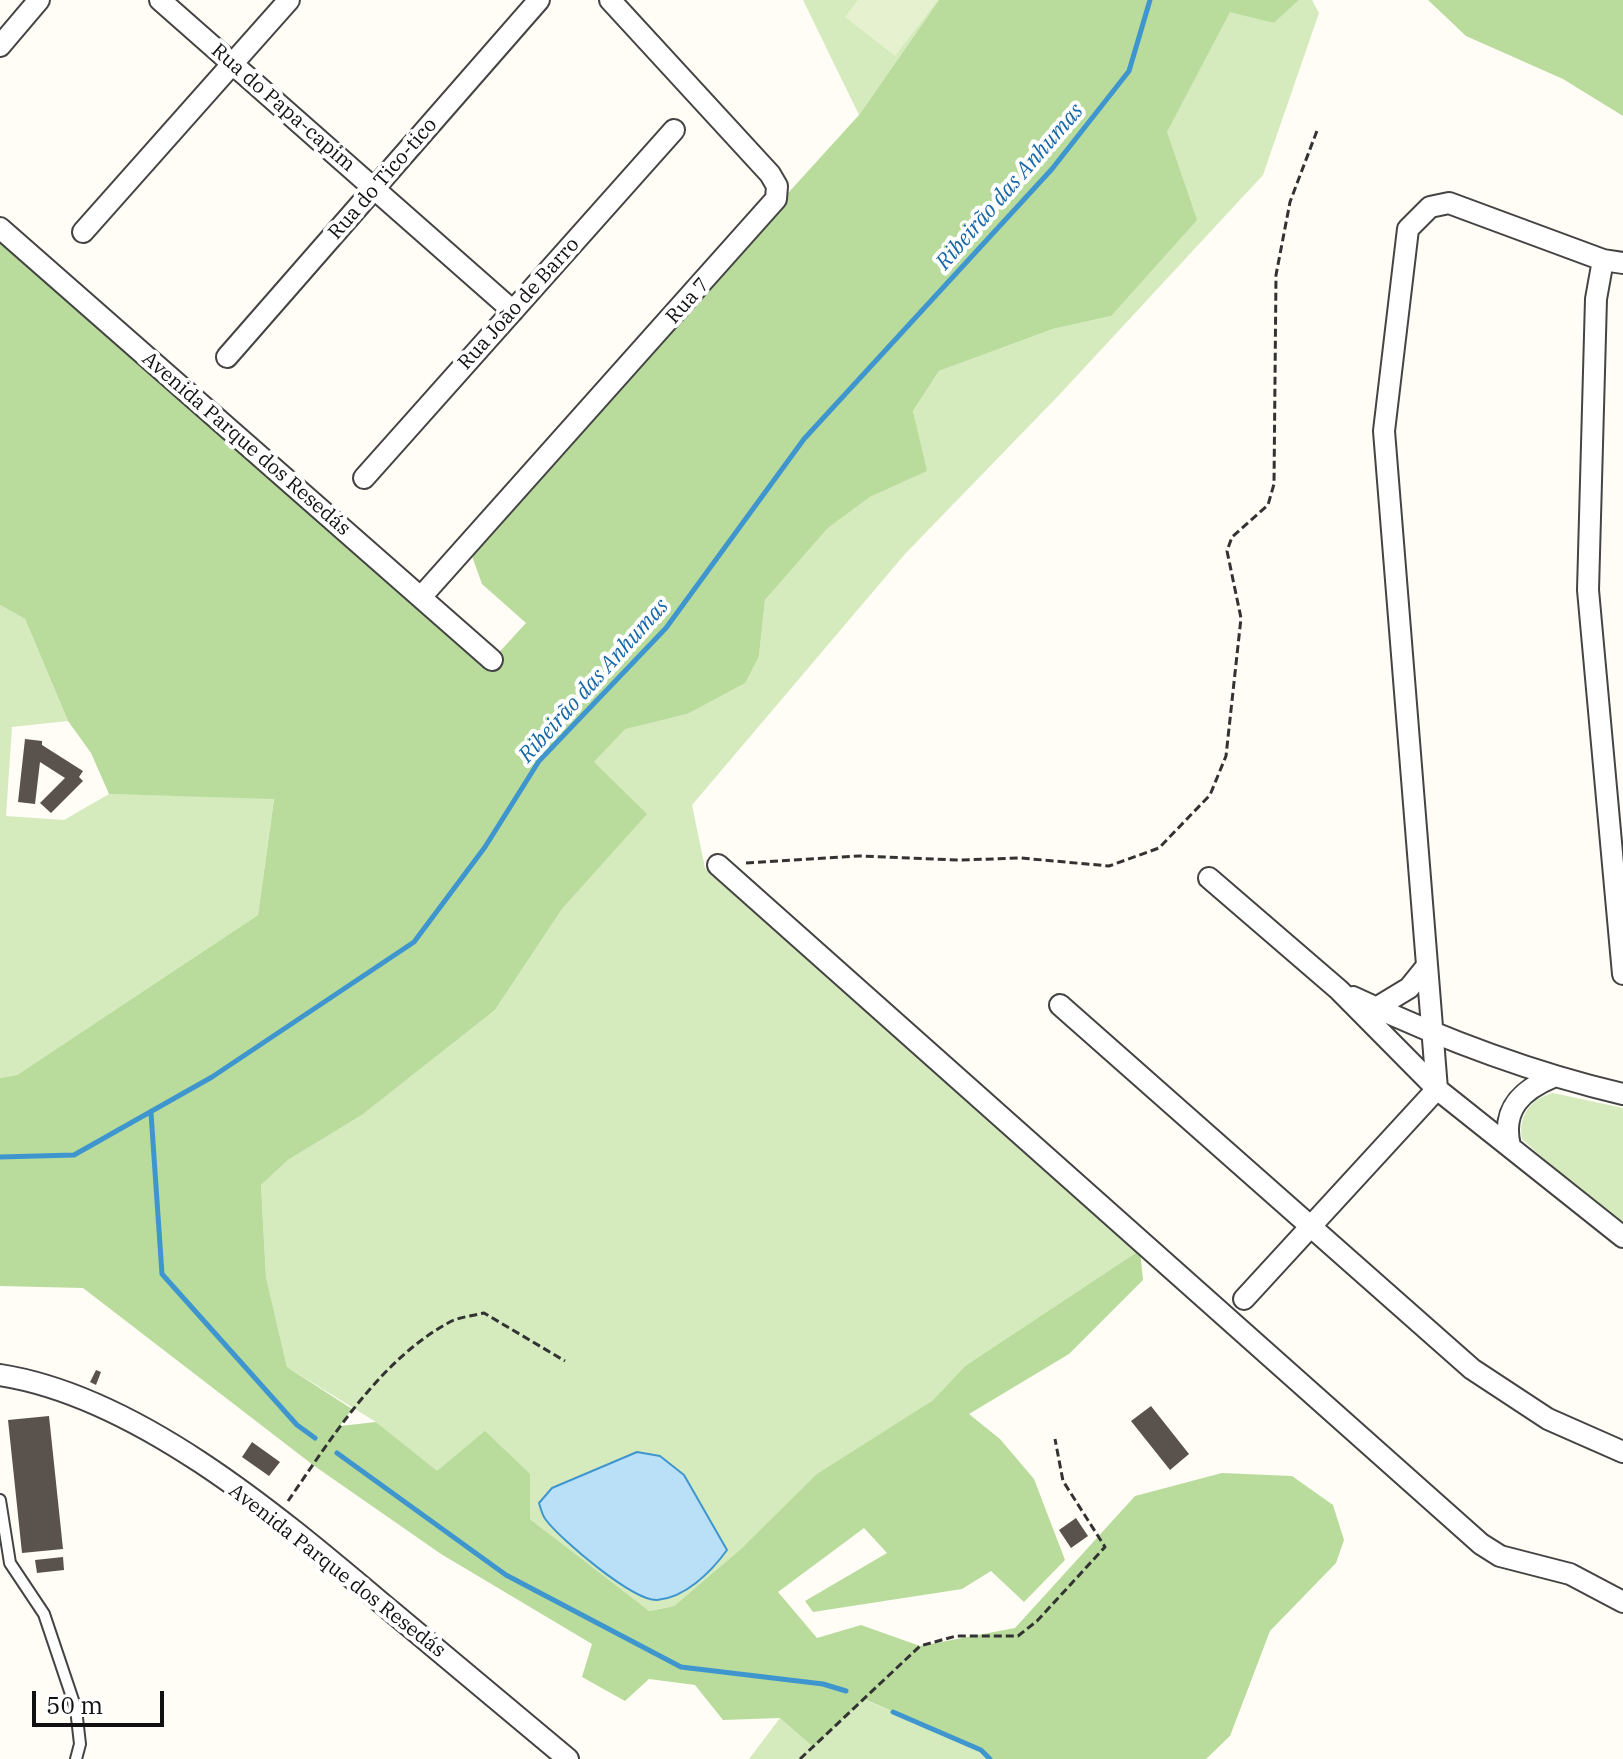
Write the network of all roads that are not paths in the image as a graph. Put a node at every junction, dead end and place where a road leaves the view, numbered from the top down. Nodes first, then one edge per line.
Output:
1 (39, 0) edge
2 (160, 0) edge
3 (289, 0) edge
4 (539, 0) edge
5 (610, 0) edge
6 (0, 46) edge
7 (232, 64) junction
8 (674, 130) dead end
9 (375, 188) junction
10 (0, 228) edge
11 (83, 232) dead end
12 (1613, 261) edge
13 (513, 311) junction
14 (227, 357) dead end
15 (364, 478) dead end
16 (421, 597) junction
17 (492, 660) dead end
18 (718, 865) road end
19 (1209, 878) dead end
20 (1426, 967) junction
21 (1623, 974) edge
22 (1339, 990) junction
23 (1060, 1005) dead end
24 (1376, 1008) junction
25 (1431, 1034) junction
26 (1553, 1077) junction
27 (1437, 1089) junction
28 (1623, 1094) edge
29 (1510, 1146) junction
30 (1312, 1225) junction
31 (1623, 1237) edge
32 (1244, 1299) dead end
33 (0, 1375) edge
34 (1623, 1452) edge
35 (0, 1500) edge
36 (1623, 1602) edge
37 (76, 1759) edge
38 (568, 1759) edge

1 - 6 street
2 - 7 street, Rua do Papa-capim
3 - 7 street
4 - 9 street, Rua do Tico-tico
5 - 16 street, Rua 7
7 - 9 street, Rua do Papa-capim
7 - 11 street
8 - 13 street, Rua João de Barro
9 - 13 street, Rua do Papa-capim
9 - 14 street, Rua do Tico-tico
10 - 16 street, Avenida Parque dos Resedás
12 - 20 street
12 - 21 street
13 - 15 street, Rua João de Barro
16 - 17 street, Avenida Parque dos Resedás
18 - 36 street
19 - 22 street
20 - 24 street
20 - 25 street
22 - 24 street
22 - 27 street
23 - 30 street
24 - 25 street
25 - 26 street
25 - 27 street
26 - 28 street
26 - 29 street
27 - 29 street
27 - 30 street
29 - 31 street
30 - 32 street
30 - 34 street
33 - 38 street, Avenida Parque dos Resedás
35 - 37 lane

